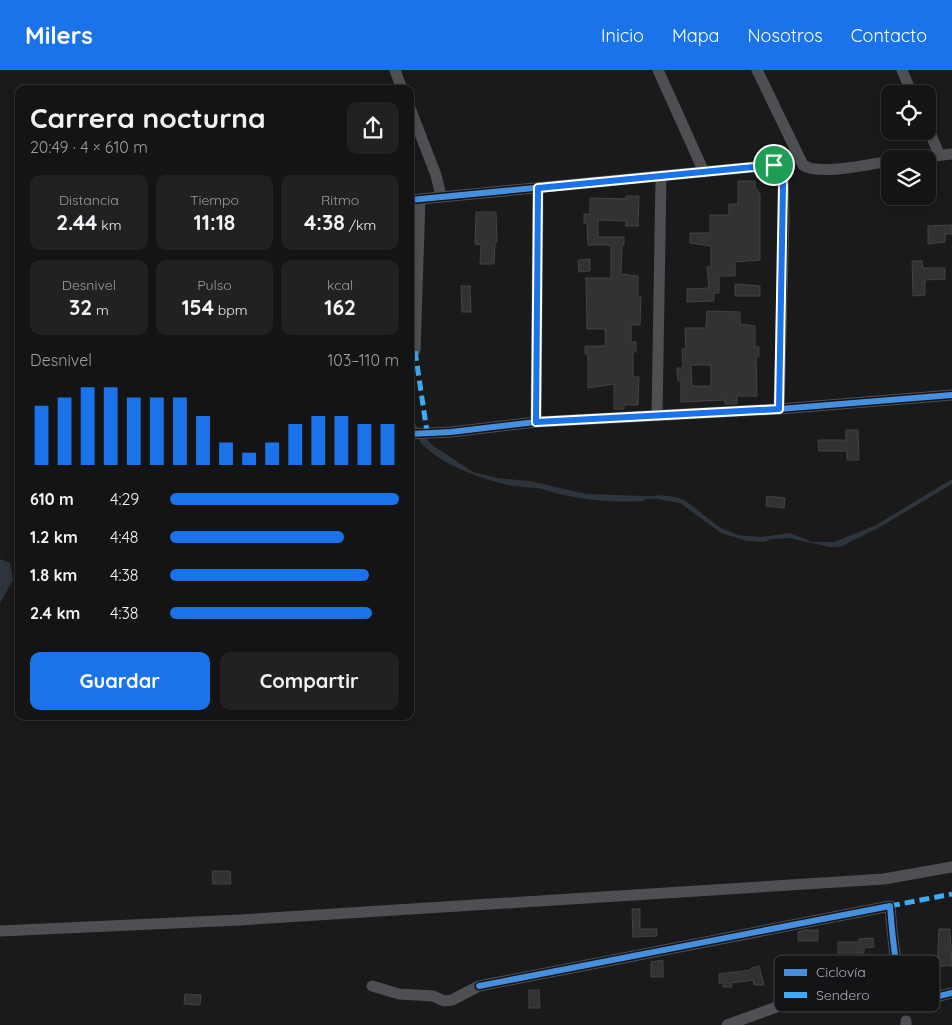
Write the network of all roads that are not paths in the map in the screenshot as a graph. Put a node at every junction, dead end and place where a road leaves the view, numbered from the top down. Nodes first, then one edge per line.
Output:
1 (395, 70) edge
2 (658, 70) edge
3 (757, 70) edge
4 (902, 70) edge
5 (401, 85) edge
6 (908, 85) edge
7 (414, 118) edge
8 (933, 140) edge
9 (936, 154) edge
10 (939, 154) junction
11 (952, 154) edge
12 (881, 162) edge
13 (704, 172) junction
14 (660, 177) junction
15 (538, 188) junction
16 (441, 196) junction
17 (415, 200) edge
18 (415, 352) dead end
19 (952, 395) edge
20 (779, 409) junction
21 (657, 415) junction
22 (536, 422) junction
23 (414, 434) edge
24 (952, 867) edge
25 (0, 931) edge
26 (896, 955) edge
27 (372, 986) dead end
28 (774, 1008) edge
29 (727, 1025) edge

1 - 5 street
2 - 13 street
3 - 12 street
4 - 6 street
7 - 16 street
8 - 10 street
9 - 10 street
10 - 11 street
13 - 14 street
13 - 20 street
14 - 15 street
14 - 21 street
15 - 16 street
15 - 22 street
16 - 17 street
17 - 18 street
19 - 20 street
20 - 21 street
21 - 22 street
22 - 23 street
24 - 25 street
26 - 27 street
28 - 29 street

